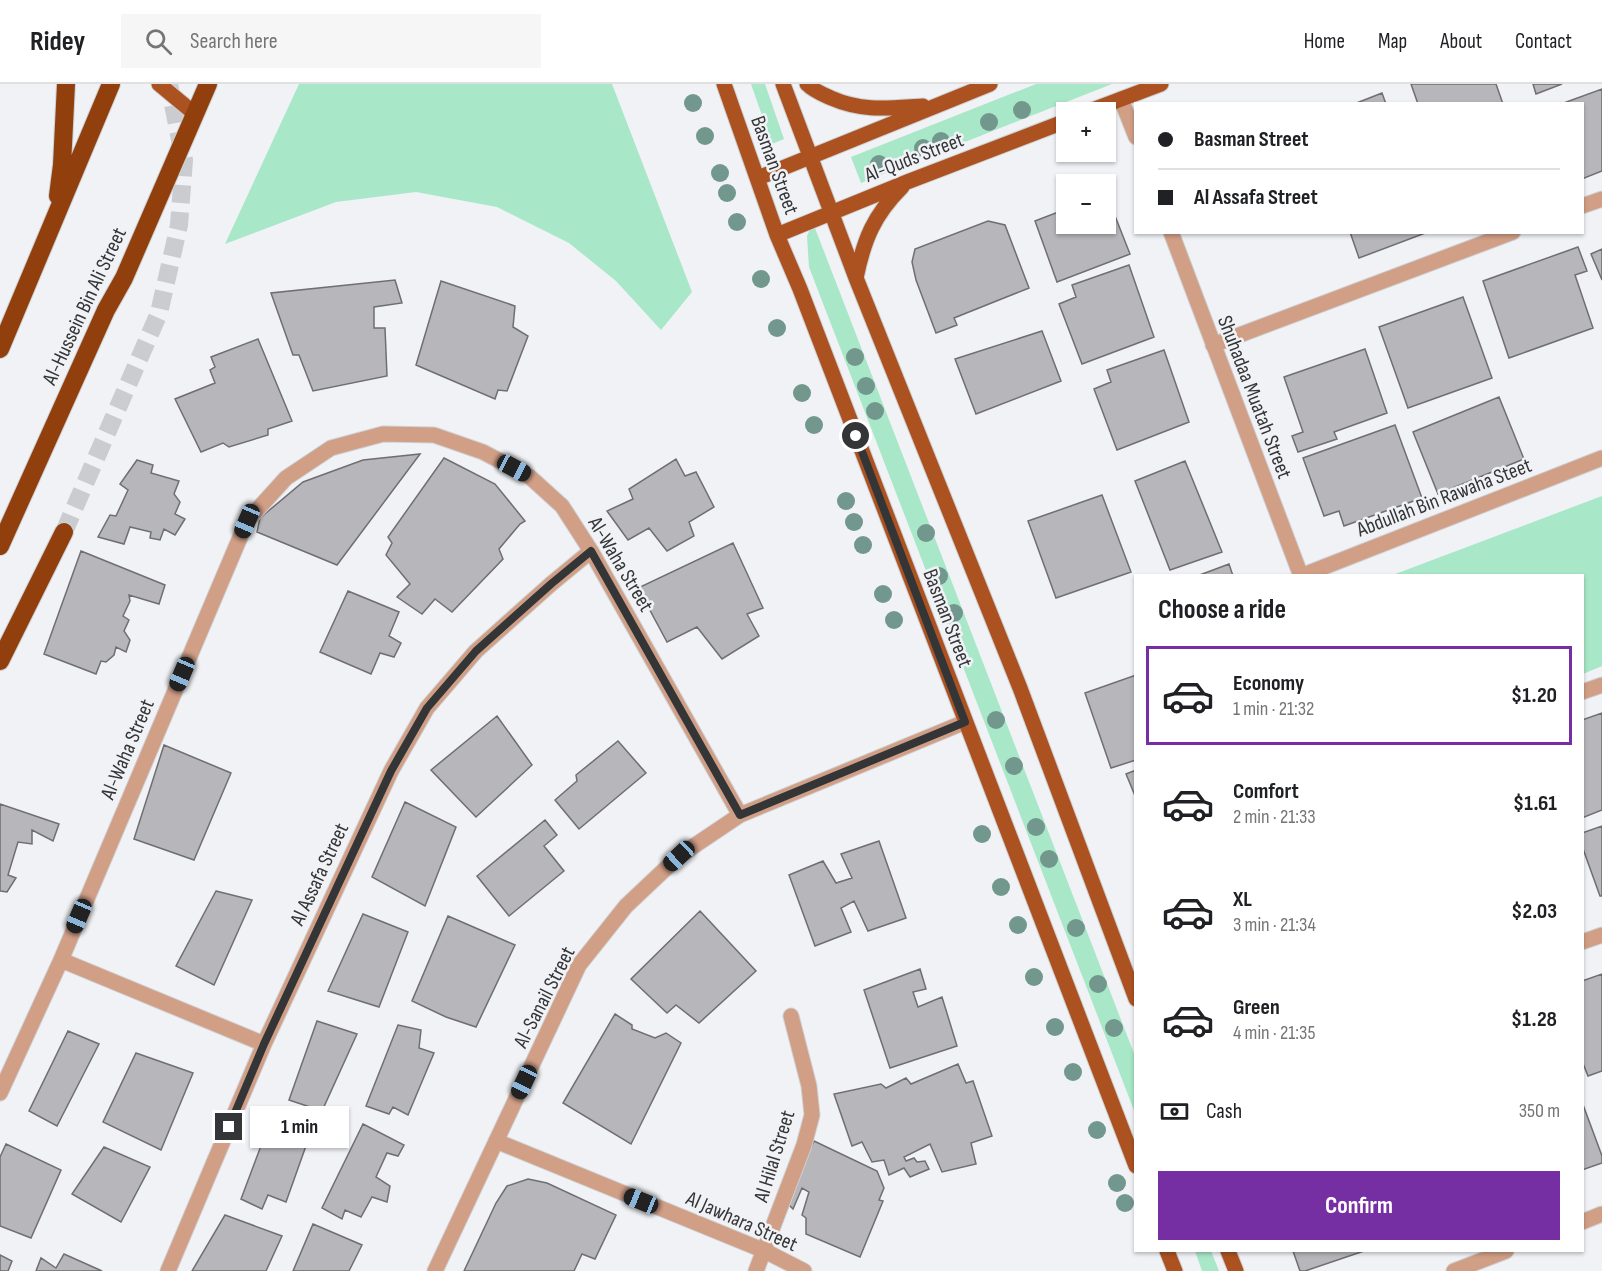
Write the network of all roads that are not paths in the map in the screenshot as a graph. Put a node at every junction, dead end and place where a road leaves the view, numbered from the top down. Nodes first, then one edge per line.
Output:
1 (66, 84) edge
2 (111, 84) edge
3 (159, 84) edge
4 (208, 84) edge
5 (723, 84) edge
6 (783, 84) edge
7 (807, 84) edge
8 (990, 84) edge
9 (1161, 84) edge
10 (1121, 99) junction
11 (1113, 102) edge
12 (938, 104) junction
13 (195, 114) junction
14 (1056, 125) edge
15 (1134, 133) edge
16 (810, 157) junction
17 (758, 178) junction
18 (907, 182) junction
19 (1602, 199) edge
20 (1584, 205) edge
21 (831, 213) junction
22 (54, 223) junction
23 (1172, 234) edge
24 (1508, 234) edge
25 (777, 235) junction
26 (856, 278) junction
27 (1213, 345) junction
28 (0, 349) edge
29 (1602, 458) edge
30 (64, 532) tunnel mouth
31 (0, 546) edge
32 (591, 551) junction
33 (1300, 574) edge
34 (1306, 574) edge
35 (0, 662) edge
36 (1602, 685) edge
37 (1584, 691) edge
38 (965, 722) junction
39 (740, 815) junction
40 (1602, 935) edge
41 (1584, 941) edge
42 (60, 960) junction
43 (1134, 994) edge
44 (791, 1016) dead end
45 (264, 1044) junction
46 (0, 1093) edge
47 (496, 1141) junction
48 (1134, 1161) edge
49 (1602, 1214) edge
50 (1584, 1221) edge
51 (765, 1251) junction
52 (1167, 1252) edge
53 (1228, 1252) edge
54 (1503, 1252) edge
55 (168, 1271) edge
56 (435, 1271) edge
57 (756, 1271) edge
58 (804, 1271) edge
59 (1175, 1271) edge
60 (1236, 1271) edge
61 (1454, 1271) edge

1 - 22 highway
2 - 22 highway
3 - 13 main road
4 - 13 highway, Al-Hussein Bin Ali Street
5 - 17 main road, Basman Street
6 - 16 main road, Basman Street
7 - 12 main road
8 - 12 main road, Al-Quds Street
9 - 10 main road
10 - 11 main road
10 - 15 street
12 - 16 main road, Al-Quds Street
13 - 31 highway, Al-Hussein Bin Ali Street
14 - 18 main road, Al-Quds Street
16 - 17 main road, Al-Quds Street
16 - 21 main road, Basman Street
17 - 25 main road, Basman Street
18 - 21 main road, Al-Quds Street
18 - 26 main road
19 - 20 street
21 - 25 main road, Al-Quds Street
21 - 26 main road, Basman Street
22 - 28 highway
23 - 27 street, Shuhadaa Muatah Street
24 - 27 street
25 - 38 main road, Basman Street
26 - 43 main road, Basman Street
27 - 33 street, Shuhadaa Muatah Street
29 - 34 street, Abdullah Bin Rawaha Steet
30 - 35 highway
32 - 39 street, Al-Waha Street
32 - 42 street, Al-Waha Street
32 - 45 street, Al Assafa Street
36 - 37 street
38 - 39 street, Al-Sanail Street
38 - 48 main road, Basman Street
39 - 47 street, Al-Sanail Street
40 - 41 street
42 - 45 street
42 - 46 street, Al-Waha Street
44 - 51 street, Al Hilal Street
45 - 55 street, Al Assafa Street
47 - 51 street, Al Jawhara Street
47 - 56 street, Al-Sanail Street
49 - 50 street
51 - 57 street, Al Hilal Street
51 - 58 street, Al Jawhara Street
52 - 59 main road
53 - 60 main road
54 - 61 street

